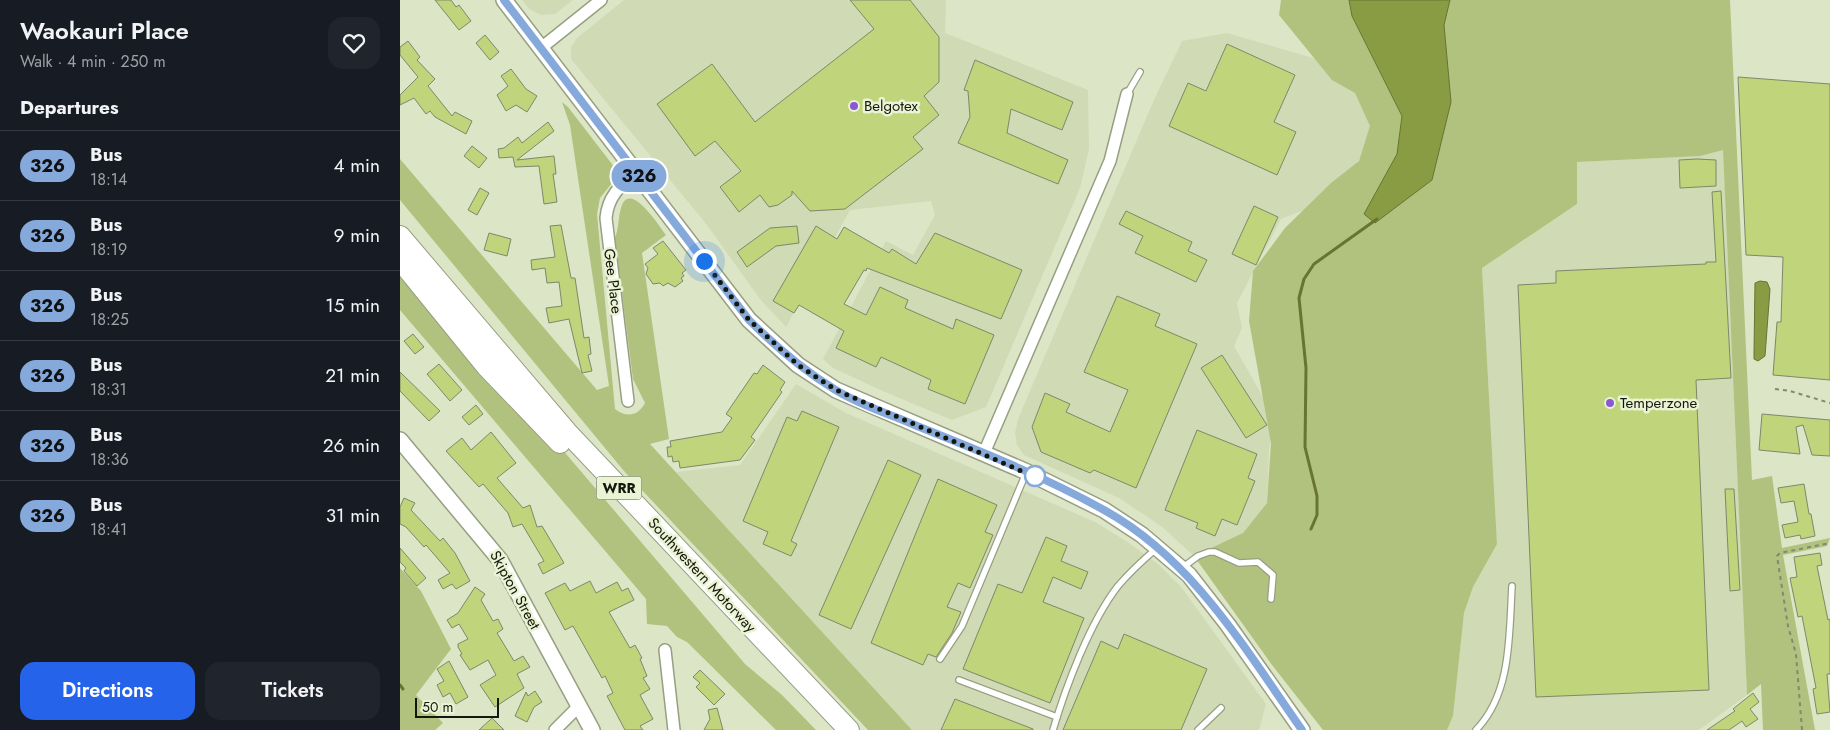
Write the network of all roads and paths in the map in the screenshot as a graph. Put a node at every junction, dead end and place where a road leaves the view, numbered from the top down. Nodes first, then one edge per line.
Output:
1 (504, 0) edge
2 (601, 0) edge
3 (541, 48) junction
4 (1140, 72) dead end
5 (1127, 94) joint
6 (636, 172) junction
7 (400, 236) edge
8 (400, 260) edge
9 (1775, 389) dead end
10 (628, 401) dead end
11 (1830, 402) edge
12 (400, 440) edge
13 (984, 453) junction
14 (1027, 472) junction
15 (1830, 544) edge
16 (1156, 548) junction
17 (1181, 569) junction
18 (1512, 586) dead end
19 (1271, 599) dead end
20 (665, 650) dead end
21 (940, 659) dead end
22 (959, 680) dead end
23 (578, 707) junction
24 (1221, 708) dead end
25 (1057, 717) junction
26 (555, 730) edge
27 (592, 730) edge
28 (674, 730) edge
29 (831, 730) edge
30 (849, 730) edge
31 (1053, 730) edge
32 (1198, 730) edge
33 (1302, 730) edge
34 (1476, 730) edge
35 (1802, 730) edge

1 - 3 main road
2 - 3 street
3 - 6 main road
4 - 5 lane
5 - 13 street
6 - 10 street, Gee Place
6 - 13 main road
7 - 30 highway, Southwestern Motorway / WRR
8 - 29 highway, Southwestern Motorway / WRR
9 - 11 path
12 - 23 main road, Skipton Street
13 - 14 main road
14 - 16 main road
14 - 21 lane
15 - 35 path
16 - 17 main road
16 - 25 lane
17 - 19 lane
17 - 33 main road
18 - 34 lane
20 - 28 street
22 - 25 lane
23 - 26 street
23 - 27 main road, Skipton Street
24 - 32 lane
25 - 31 lane

